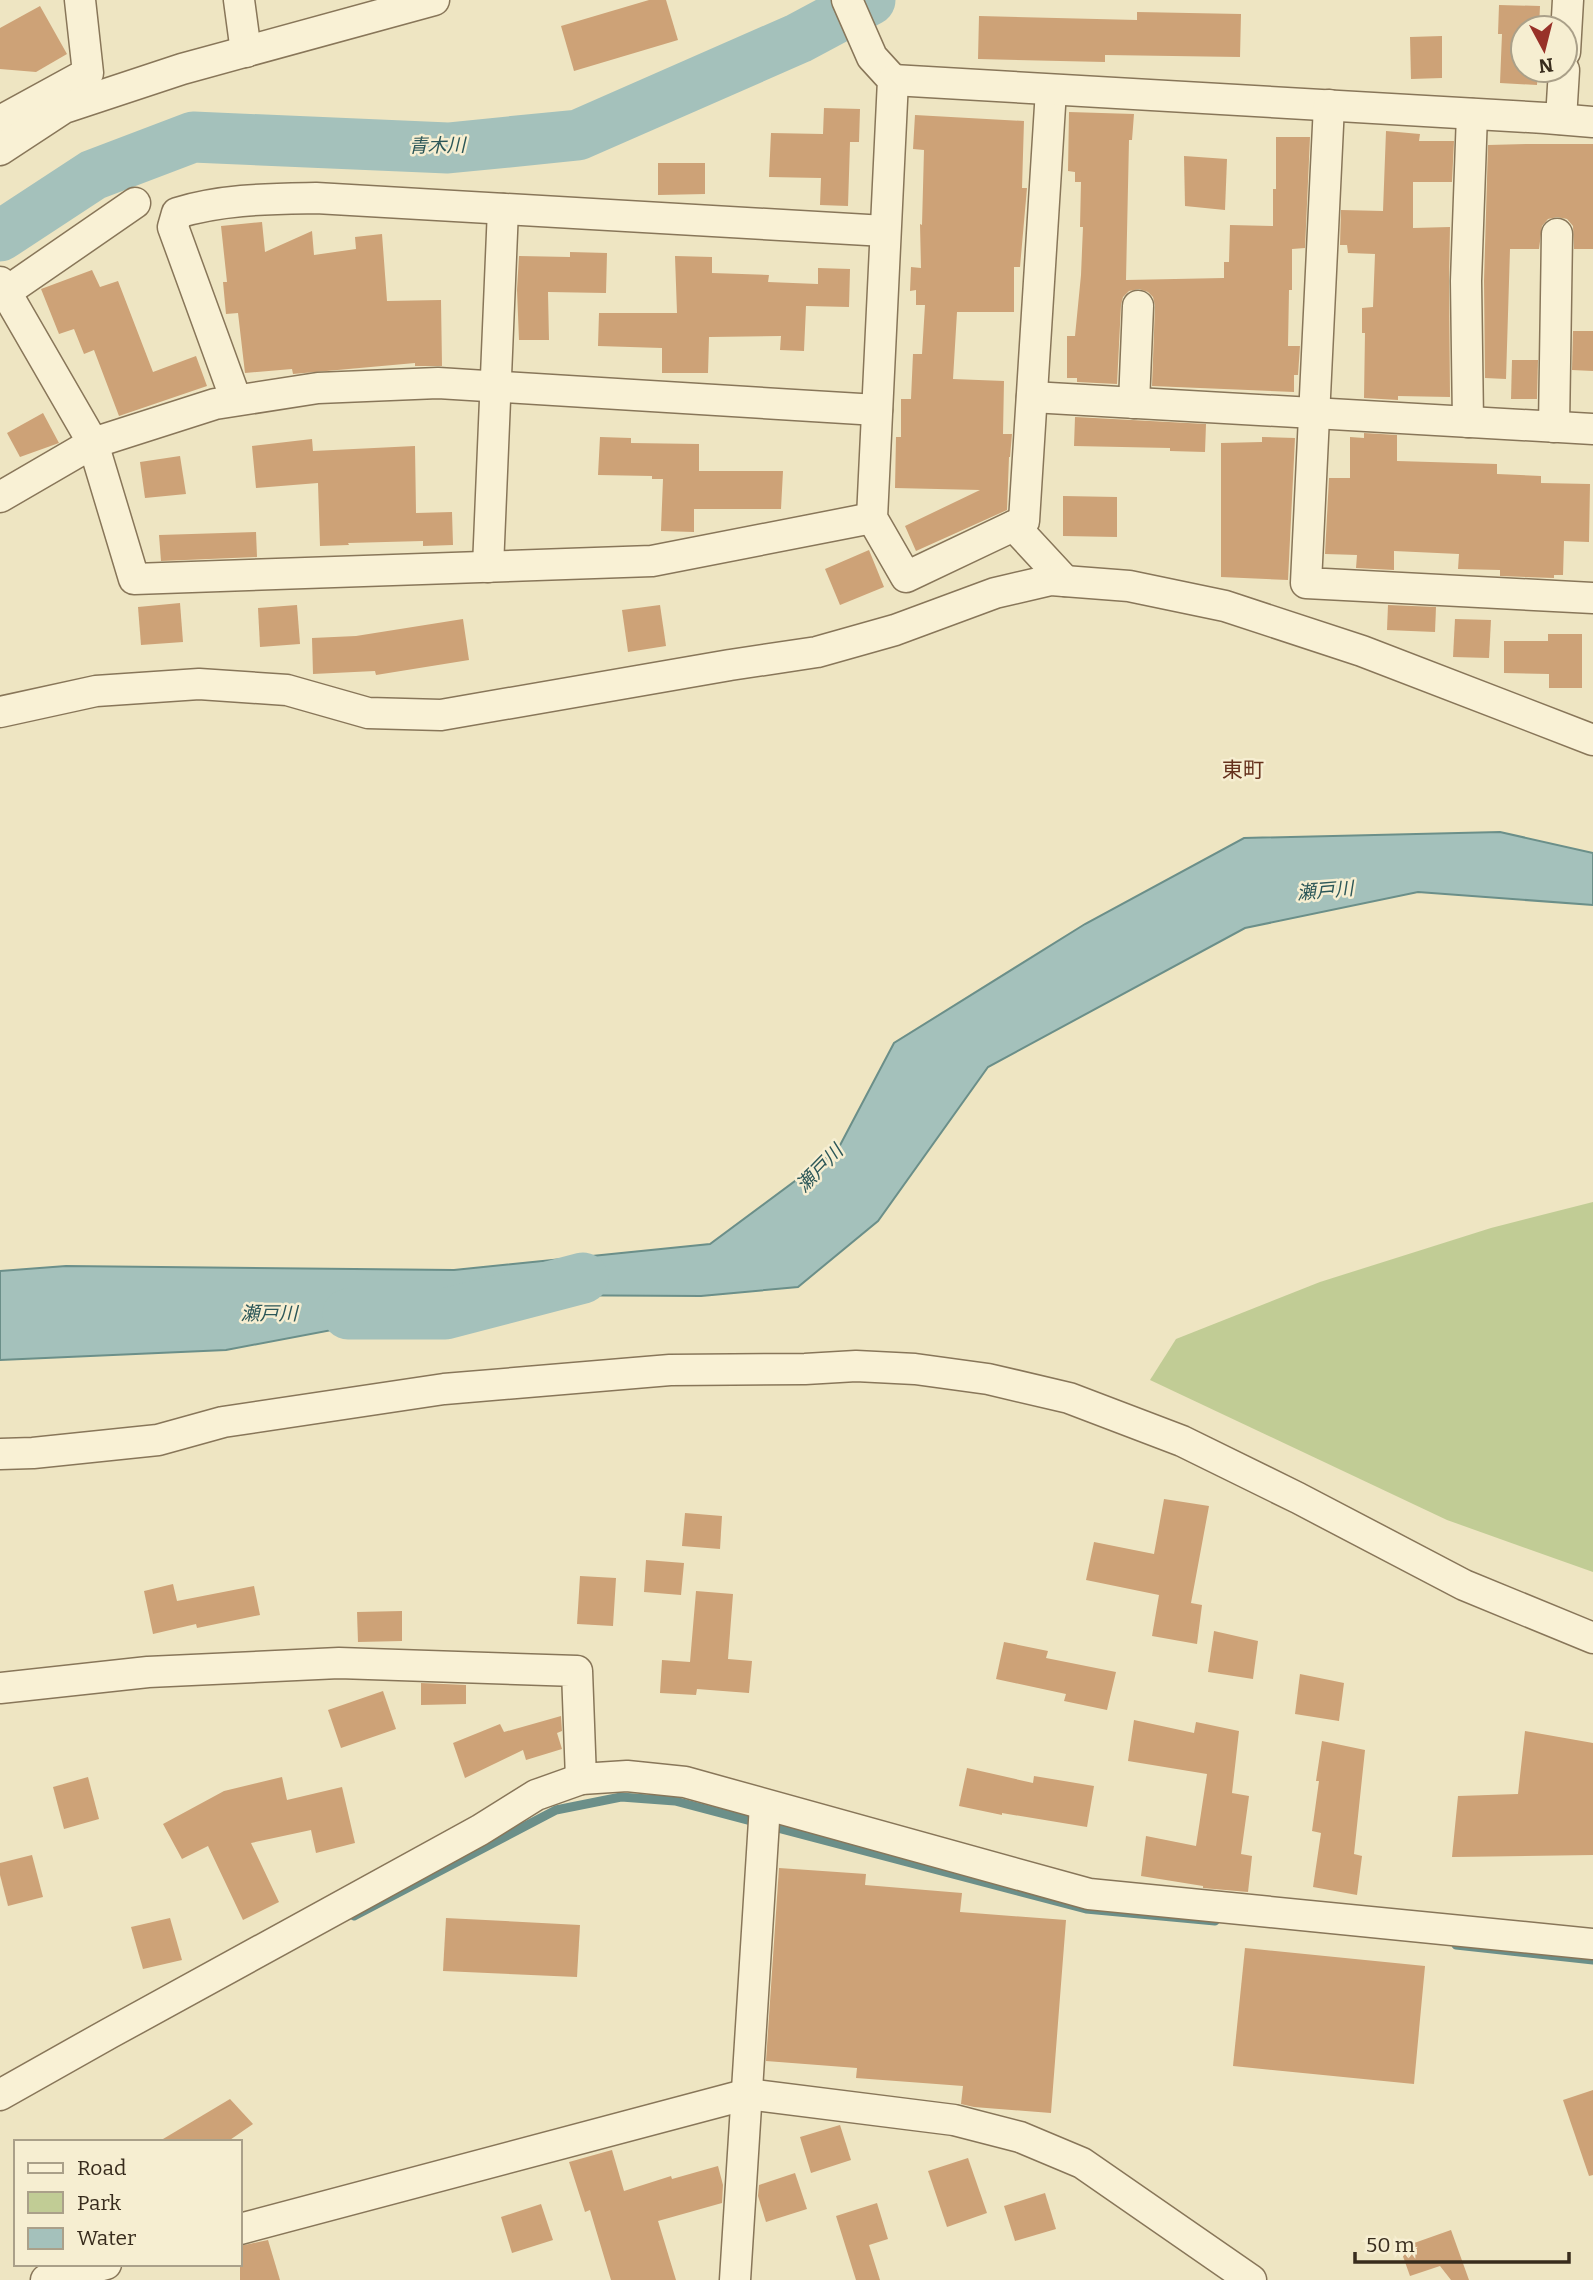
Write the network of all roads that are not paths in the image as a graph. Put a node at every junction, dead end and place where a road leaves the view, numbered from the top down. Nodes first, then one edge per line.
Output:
1 (80, 0) edge
2 (239, 0) edge
3 (434, 0) edge
4 (847, 0) edge
5 (246, 52) junction
6 (893, 80) junction
7 (1563, 84) edge
8 (1051, 90) junction
9 (1329, 105) junction
10 (1472, 114) junction
11 (1562, 120) junction
12 (0, 121) edge
13 (1593, 122) edge
14 (0, 150) edge
15 (135, 204) dead end
16 (503, 209) junction
17 (885, 231) junction
18 (1558, 234) dead end
19 (3, 287) edge
20 (1138, 306) dead end
21 (497, 387) junction
22 (1032, 397) junction
23 (236, 400) junction
24 (1134, 403) junction
25 (877, 410) junction
26 (1315, 413) junction
27 (1468, 422) junction
28 (1554, 427) junction
29 (1593, 429) edge
30 (93, 443) junction
31 (0, 497) edge
32 (872, 517) junction
33 (1014, 526) junction
34 (488, 567) junction
35 (1065, 581) junction
36 (1593, 598) edge
37 (0, 712) edge
38 (1593, 740) edge
39 (0, 1454) edge
40 (1593, 1639) edge
41 (0, 1688) edge
42 (581, 1779) junction
43 (765, 1805) junction
44 (1593, 1944) edge
45 (748, 2094) junction
46 (0, 2095) edge
47 (242, 2228) edge
48 (98, 2266) edge
49 (46, 2280) edge
50 (736, 2280) edge
51 (1251, 2280) edge

1 - 12 street
2 - 5 street
3 - 5 street
4 - 6 street
5 - 14 street
6 - 8 street
6 - 17 street
7 - 11 street
8 - 9 street
8 - 22 street
9 - 10 street
9 - 26 street
10 - 11 street
10 - 27 street
11 - 13 street
15 - 19 street
16 - 17 street
16 - 21 street
16 - 23 street
17 - 25 street
18 - 28 street
19 - 30 street
20 - 24 street
21 - 23 street
21 - 25 street
21 - 34 street
22 - 24 street
22 - 33 street
23 - 30 street
24 - 26 street
25 - 32 street
26 - 27 street
26 - 36 street
27 - 28 street
28 - 29 street
30 - 31 street
30 - 34 street
32 - 33 street
32 - 34 street
33 - 35 street
35 - 37 street
35 - 38 street
39 - 40 street
41 - 42 street
42 - 43 street
42 - 46 street
43 - 44 street
43 - 45 street
45 - 47 street
45 - 50 street
45 - 51 street
48 - 49 street

